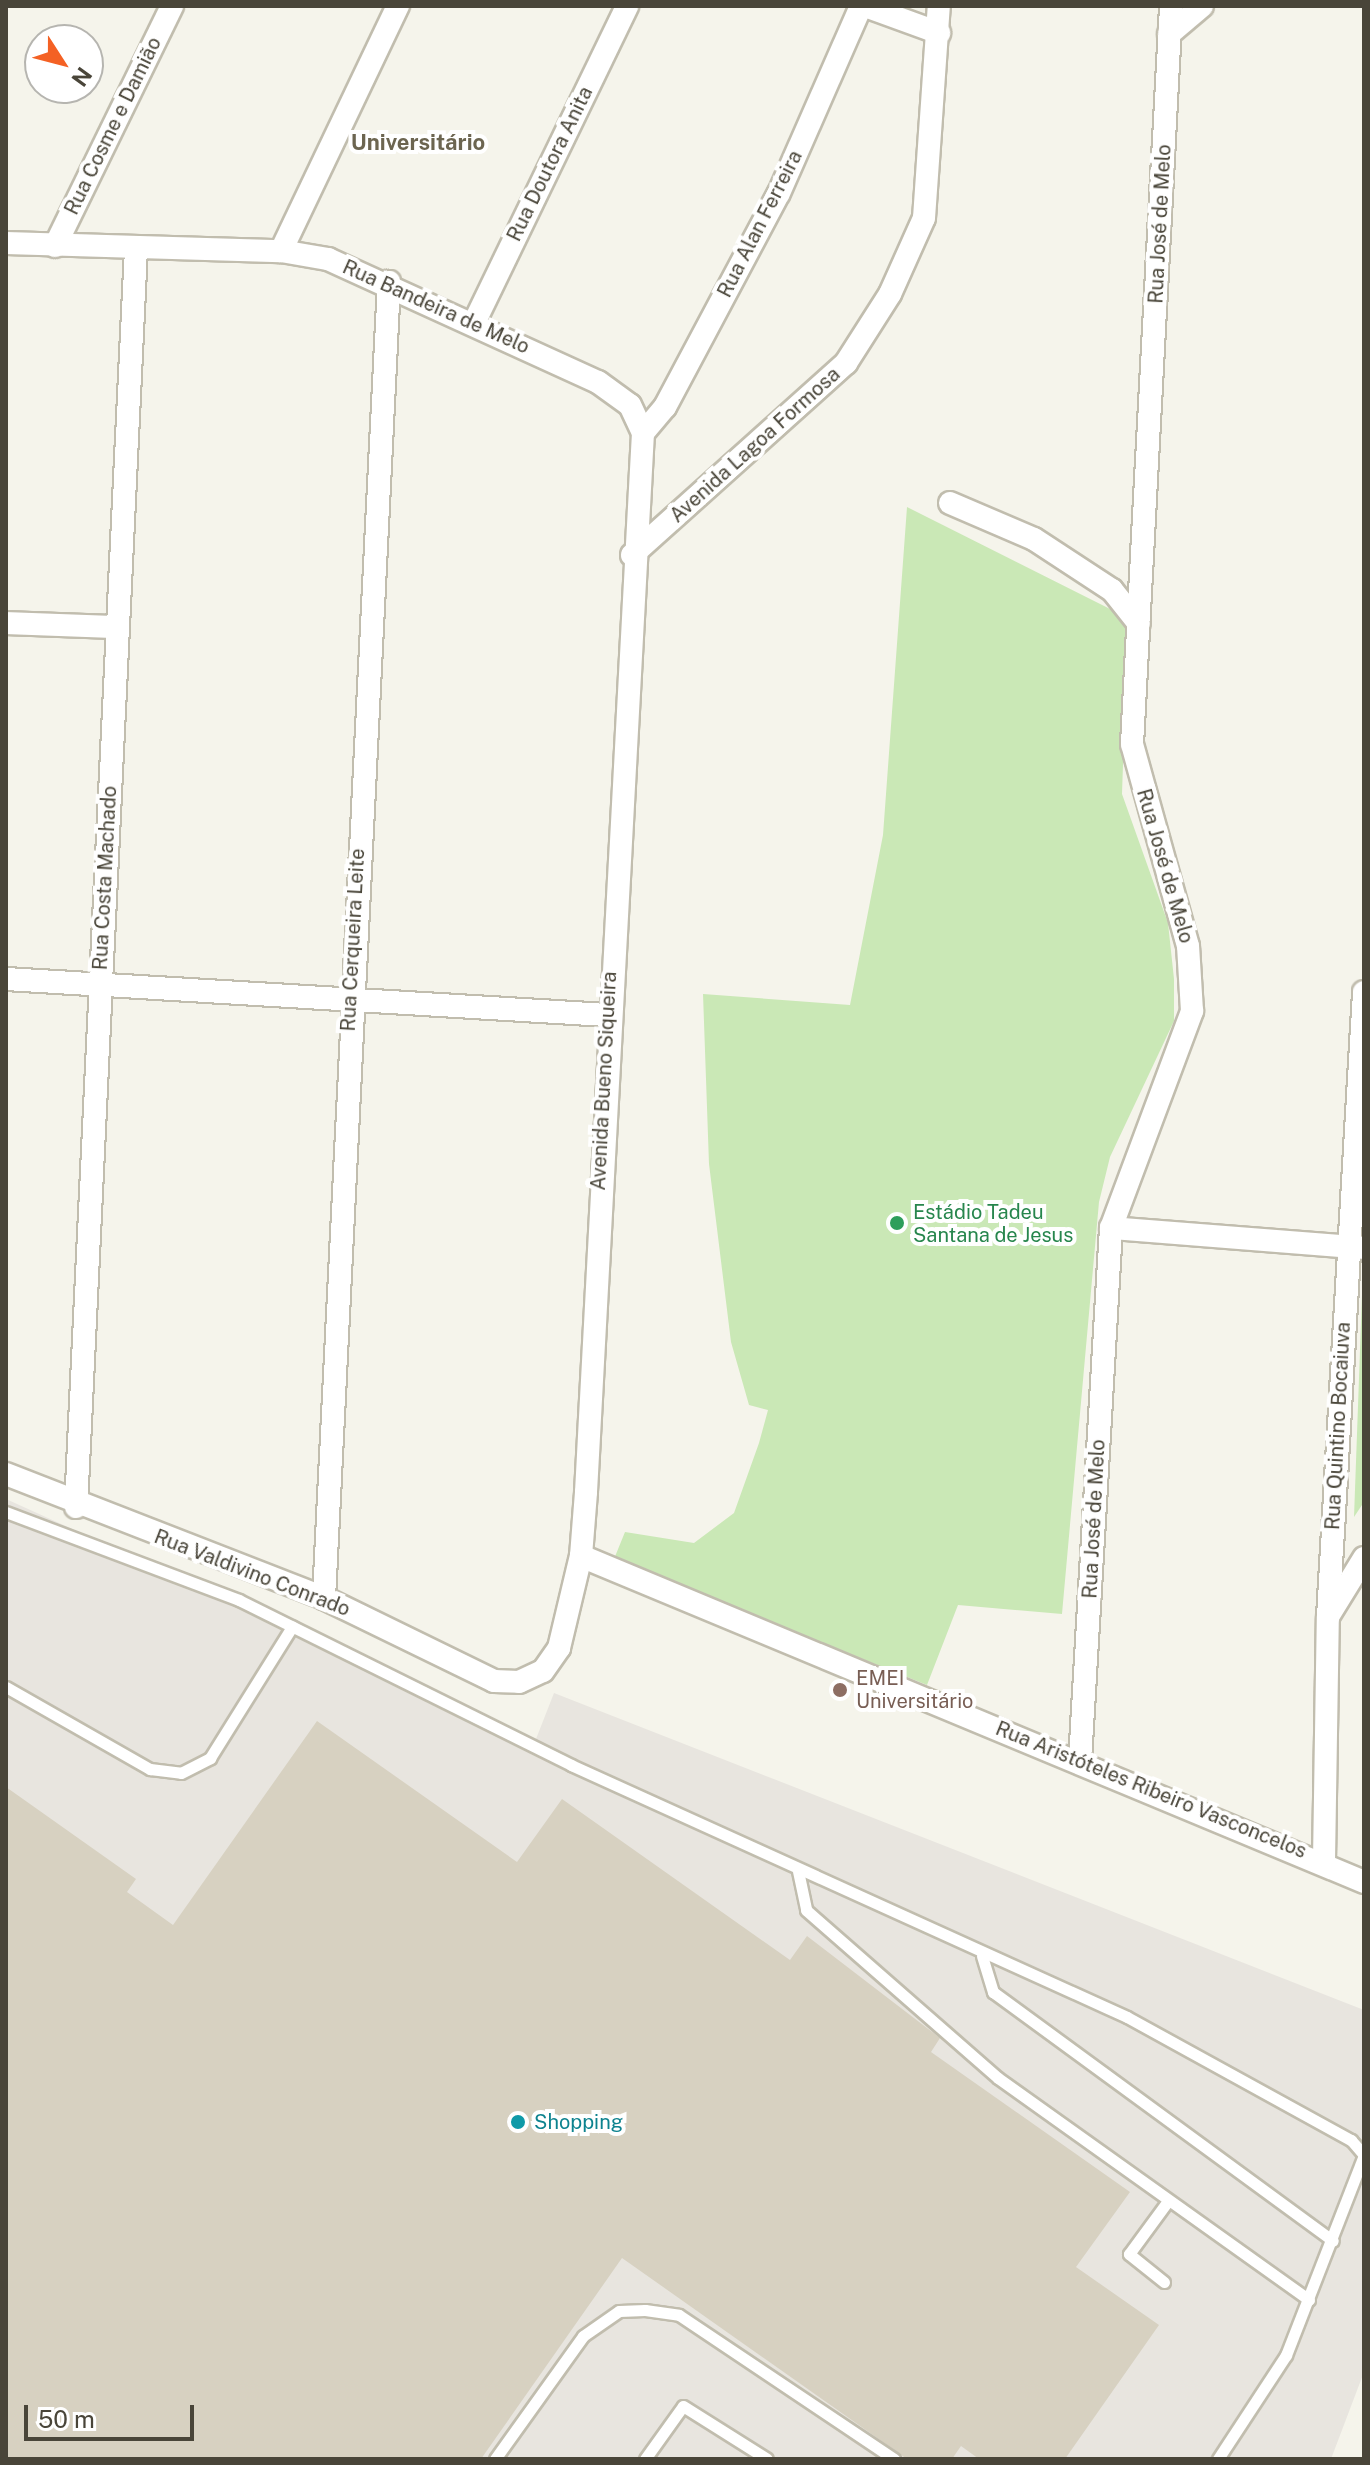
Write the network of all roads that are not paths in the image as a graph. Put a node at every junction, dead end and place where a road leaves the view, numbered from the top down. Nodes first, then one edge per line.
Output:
1 (172, 6) edge
2 (398, 6) edge
3 (627, 6) edge
4 (863, 6) edge
5 (939, 6) edge
6 (1171, 6) edge
7 (1202, 6) edge
8 (939, 33) junction
9 (1169, 34) junction
10 (6, 243) edge
11 (55, 246) junction
12 (136, 248) junction
13 (281, 251) junction
14 (389, 282) junction
15 (474, 323) junction
16 (643, 433) junction
17 (950, 503) dead end
18 (632, 555) junction
19 (6, 623) edge
20 (1139, 624) junction
21 (116, 627) junction
22 (6, 979) edge
23 (100, 986) junction
24 (1364, 992) edge
25 (349, 1000) junction
26 (607, 1015) junction
27 (1111, 1228) junction
28 (1355, 1246) edge
29 (6, 1474) edge
30 (76, 1507) junction
31 (6, 1512) edge
32 (581, 1556) junction
33 (1364, 1558) edge
34 (324, 1598) junction
35 (1328, 1617) junction
36 (292, 1627) junction
37 (494, 1681) joint
38 (6, 1687) edge
39 (1080, 1761) junction
40 (1324, 1861) junction
41 (798, 1871) junction
42 (1364, 1882) edge
43 (982, 1956) junction
44 (1168, 2201) junction
45 (1333, 2241) junction
46 (1164, 2282) dead end
47 (1309, 2300) junction
48 (649, 2457) edge
49 (495, 2459) edge
50 (767, 2459) edge
51 (894, 2459) edge
52 (1218, 2459) edge

1 - 11 street, Rua Cosme e Damião
2 - 13 street
3 - 15 street, Rua Doutora Anita
4 - 8 street
4 - 16 street, Rua Alan Ferreira
5 - 8 street, Avenida Lagoa Formosa
6 - 9 street, Rua José de Melo
7 - 9 street
8 - 18 street, Avenida Lagoa Formosa
9 - 20 street, Rua José de Melo
10 - 11 street, Rua Bandeira de Melo
11 - 12 street, Rua Bandeira de Melo
12 - 13 street, Rua Bandeira de Melo
12 - 21 street, Rua Costa Machado
13 - 14 street, Rua Bandeira de Melo
14 - 15 street, Rua Bandeira de Melo
14 - 25 street, Rua Cerqueira Leite
15 - 16 street, Rua Bandeira de Melo
16 - 18 street, Avenida Bueno Siqueira
17 - 20 street
18 - 26 street, Avenida Bueno Siqueira
19 - 21 street
20 - 27 street, Rua José de Melo
21 - 23 street, Rua Costa Machado
22 - 23 street
23 - 25 street
23 - 30 street, Rua Costa Machado
24 - 28 street, Rua Quintino Bocaiuva
25 - 26 street
25 - 34 street, Rua Cerqueira Leite
26 - 32 street, Avenida Bueno Siqueira
27 - 28 street
27 - 39 street, Rua José de Melo
28 - 35 street, Rua Quintino Bocaiuva
29 - 30 street, Rua Valdivino Conrado
30 - 34 street, Rua Valdivino Conrado
31 - 36 lane
32 - 37 street, Avenida Bueno Siqueira
32 - 39 street, Rua Aristóteles Ribeiro Vasconcelos
33 - 35 street
34 - 37 street, Rua Valdivino Conrado
35 - 40 street, Rua Quintino Bocaiuva
36 - 38 lane
36 - 41 lane
39 - 40 street, Rua Aristóteles Ribeiro Vasconcelos
40 - 42 street, Rua Aristóteles Ribeiro Vasconcelos
41 - 43 lane
41 - 44 lane
43 - 45 lane
43 - 45 lane
44 - 46 lane
44 - 47 lane
45 - 47 lane
47 - 52 lane
48 - 50 lane
49 - 51 lane

